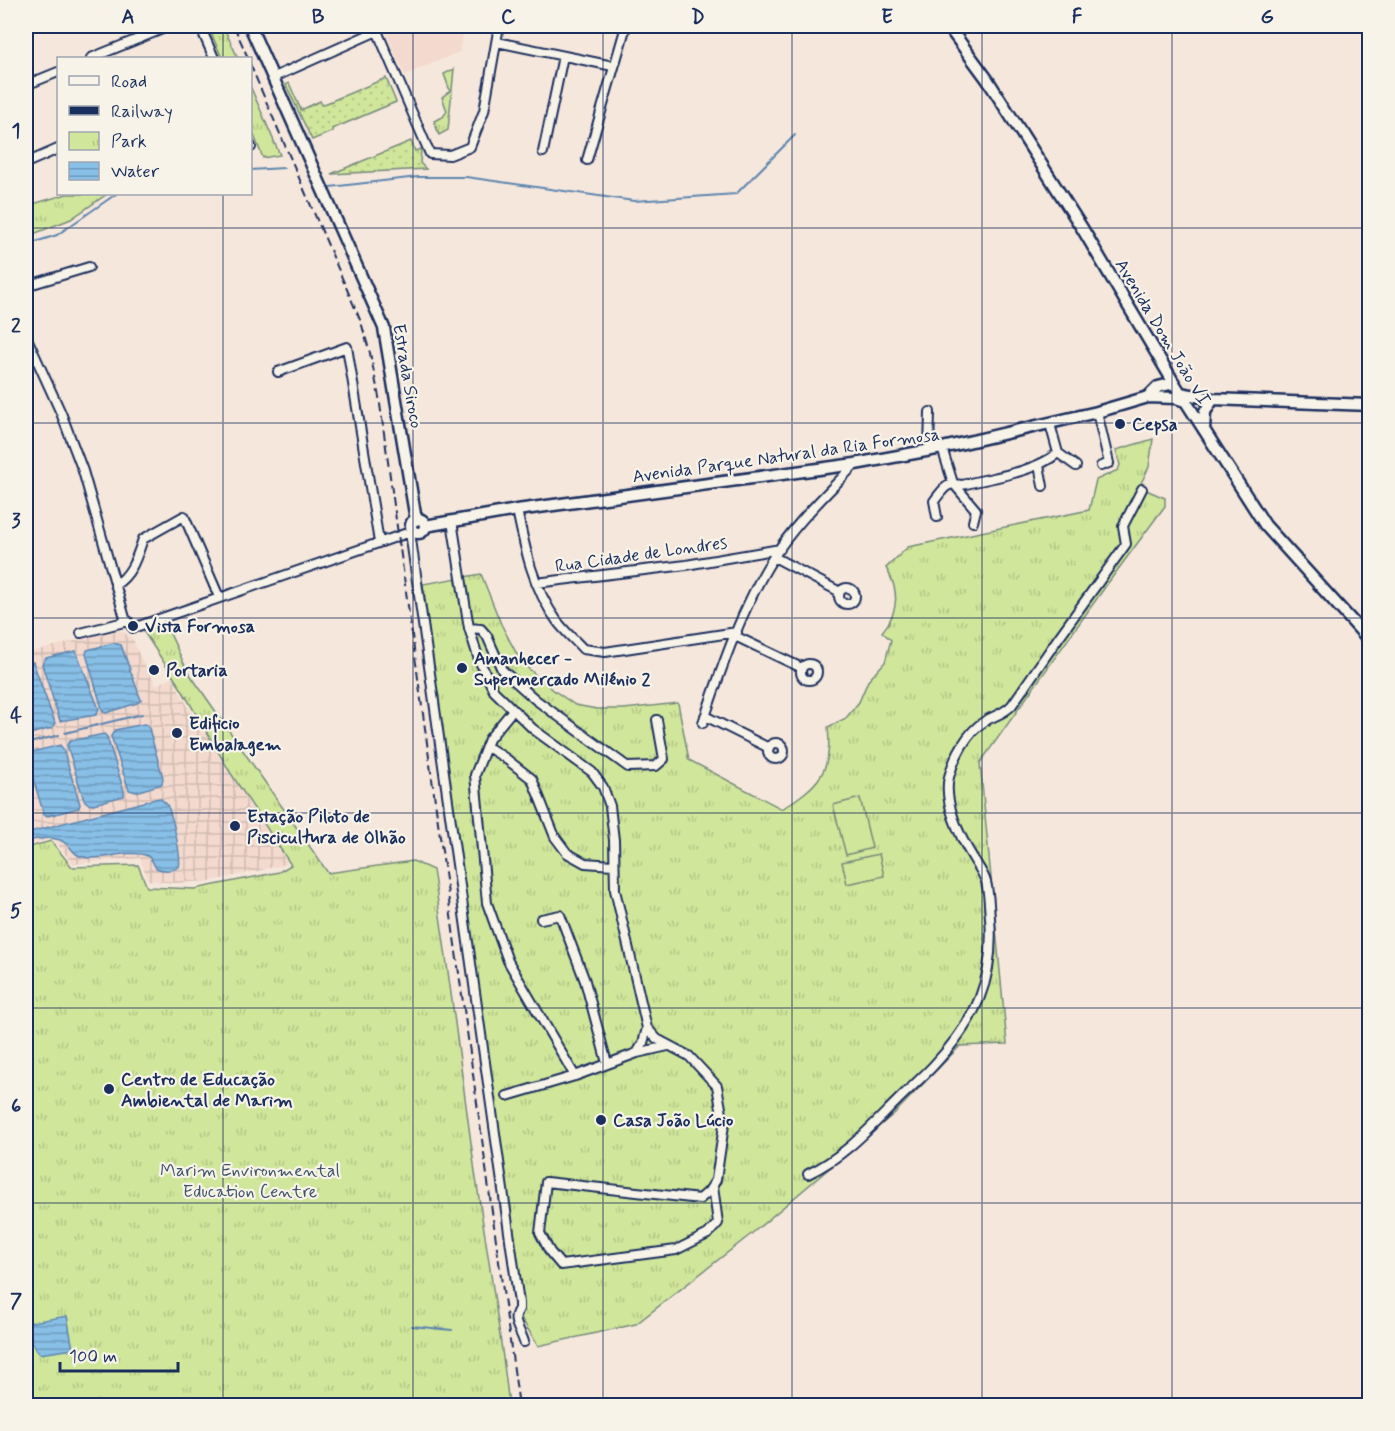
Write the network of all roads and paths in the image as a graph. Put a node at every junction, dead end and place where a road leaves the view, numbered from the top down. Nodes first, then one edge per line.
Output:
1 (170, 26) edge
2 (200, 26) edge
3 (250, 26) edge
4 (499, 26) edge
5 (626, 26) edge
6 (948, 26) edge
7 (376, 28) edge
8 (496, 42) junction
9 (563, 56) junction
10 (93, 57) edge
11 (214, 57) edge
12 (613, 66) junction
13 (57, 72) edge
14 (274, 77) junction
15 (26, 86) edge
16 (57, 149) edge
17 (543, 152) dead end
18 (587, 160) dead end
19 (26, 163) edge
20 (89, 267) dead end
21 (26, 286) edge
22 (26, 336) edge
23 (1160, 360) junction
24 (278, 372) dead end
25 (1174, 383) junction
26 (1160, 392) junction
27 (1185, 401) junction
28 (1208, 401) junction
29 (1370, 405) edge
30 (930, 412) dead end
31 (1097, 412) junction
32 (1050, 424) junction
33 (1204, 430) junction
34 (942, 448) junction
35 (929, 450) junction
36 (1058, 453) junction
37 (855, 464) junction
38 (1039, 465) junction
39 (1076, 466) dead end
40 (1101, 466) dead end
41 (953, 483) junction
42 (1043, 486) dead end
43 (1142, 489) dead end
44 (517, 510) junction
45 (937, 517) dead end
46 (452, 521) junction
47 (973, 522) dead end
48 (416, 527) junction
49 (379, 542) junction
50 (780, 549) junction
51 (750, 554) junction
52 (774, 557) junction
53 (765, 572) junction
54 (536, 583) junction
55 (115, 585) junction
56 (840, 592) dead end
57 (219, 597) junction
58 (128, 621) junction
59 (469, 628) junction
60 (81, 633) dead end
61 (736, 634) junction
62 (1370, 641) edge
63 (802, 668) dead end
64 (512, 711) junction
65 (657, 720) dead end
66 (486, 746) junction
67 (769, 748) dead end
68 (613, 865) junction
69 (542, 919) dead end
70 (647, 1028) junction
71 (668, 1046) junction
72 (637, 1053) junction
73 (607, 1063) junction
74 (575, 1076) junction
75 (507, 1096) dead end
76 (808, 1174) dead end
77 (712, 1186) junction
78 (524, 1342) dead end

1 - 10 street
2 - 11 street
3 - 14 street, Estrada Siroco
4 - 8 street
5 - 12 street
6 - 23 street, Avenida Dom João VI
7 - 8 street
7 - 14 street
8 - 9 street
9 - 12 street
9 - 17 street
12 - 18 street
13 - 15 street
14 - 48 street, Estrada Siroco
16 - 19 street
20 - 21 street
22 - 55 street
23 - 25 street, Avenida Dom João VI
23 - 26 street
24 - 49 street
25 - 26 street
25 - 27 street, Avenida Dom João VI
26 - 27 street
26 - 31 street, Avenida Parque Natural da Ria Formosa
27 - 28 street
27 - 28 street
27 - 33 street, Avenida Dom João VI
28 - 29 street
28 - 33 street
30 - 35 street
31 - 32 street, Avenida Parque Natural da Ria Formosa
31 - 40 street
32 - 34 street, Avenida Parque Natural da Ria Formosa
32 - 36 street
33 - 62 street, Avenida Dom João VI
34 - 35 street, Avenida Parque Natural da Ria Formosa
34 - 41 street
35 - 37 street, Avenida Parque Natural da Ria Formosa
36 - 38 street
36 - 39 street
37 - 44 street, Avenida Parque Natural da Ria Formosa
37 - 50 street
38 - 41 street
38 - 42 street
41 - 45 street
41 - 47 street
43 - 76 street
44 - 46 street, Avenida Parque Natural da Ria Formosa
44 - 54 street
46 - 48 street, Avenida Parque Natural da Ria Formosa
46 - 59 street
48 - 49 street
48 - 78 street
49 - 57 street
50 - 51 street, Rua Cidade de Londres
50 - 52 street
51 - 53 street, Rua Cidade de Londres
51 - 54 street, Rua Cidade de Londres
52 - 53 street
52 - 56 street
53 - 61 street
54 - 61 street
55 - 57 street
55 - 58 street
57 - 58 street
58 - 60 street
59 - 64 street
59 - 65 street
61 - 63 street
61 - 67 street
64 - 66 street
64 - 68 street
66 - 68 street
66 - 74 street
68 - 70 street
69 - 73 street
70 - 71 street
70 - 72 street
71 - 72 street
71 - 77 street
72 - 73 street
73 - 74 street
74 - 75 street
77 - 77 street

